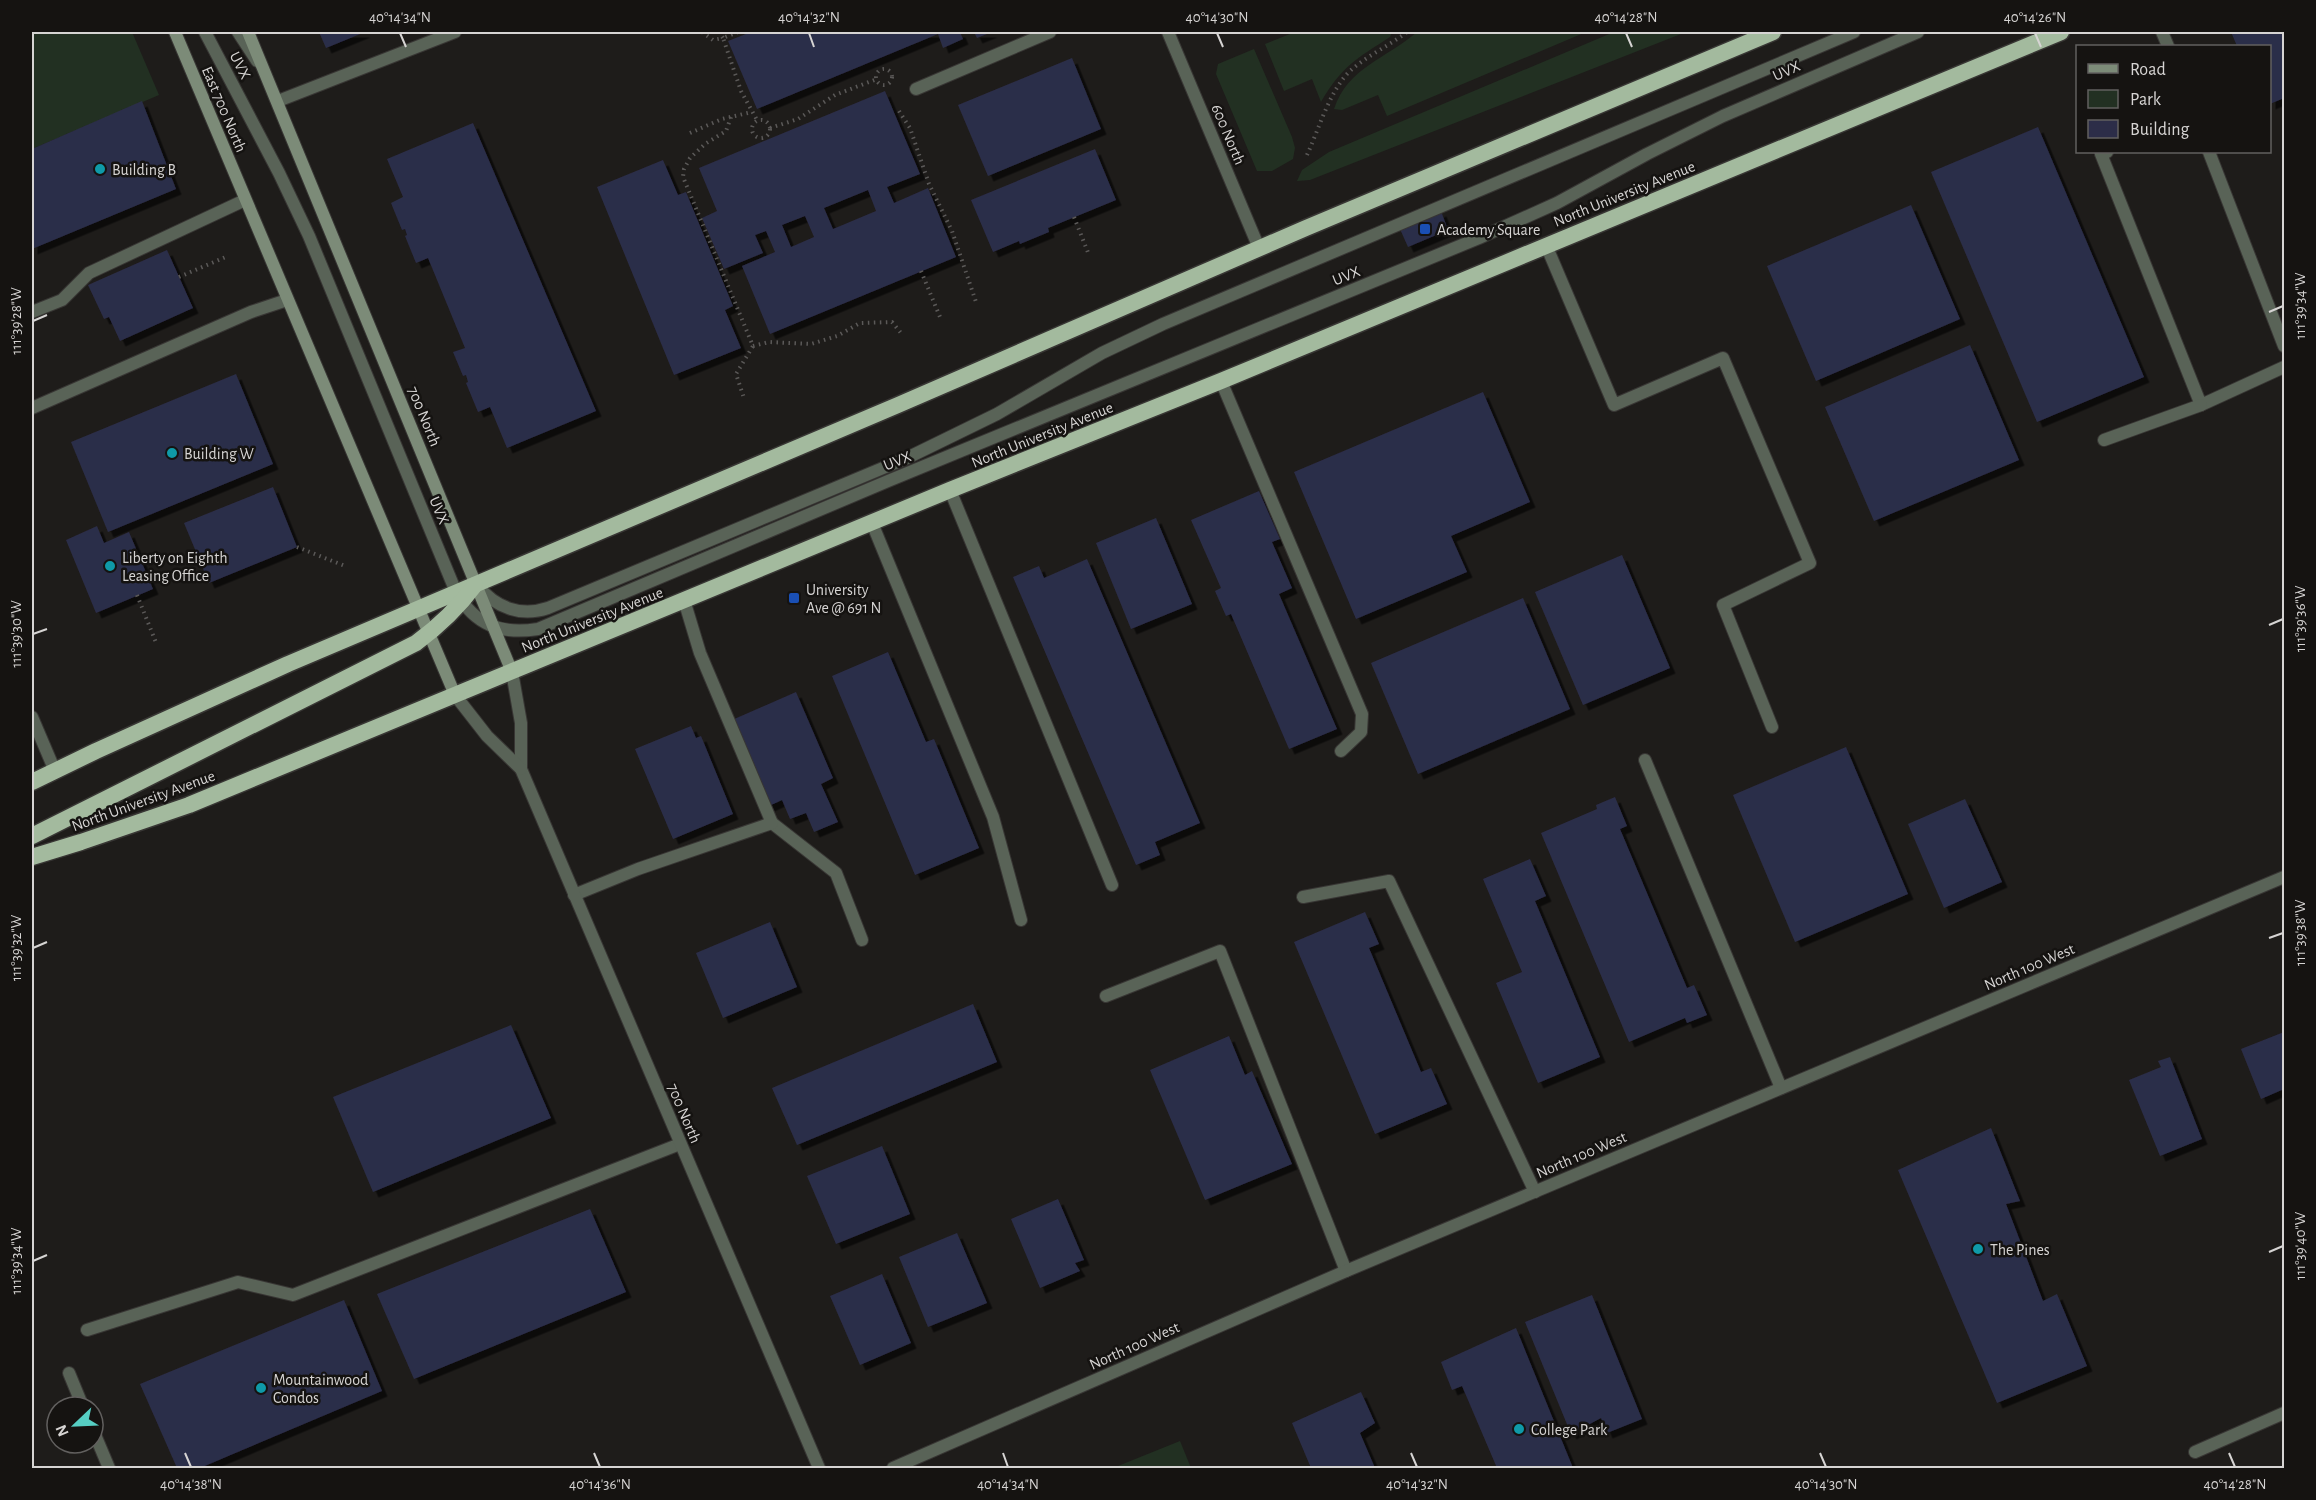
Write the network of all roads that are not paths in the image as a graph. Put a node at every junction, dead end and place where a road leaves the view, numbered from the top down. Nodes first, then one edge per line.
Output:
1 (175, 32) edge
2 (205, 32) edge
3 (238, 32) edge
4 (248, 32) edge
5 (455, 32) edge
6 (1050, 32) edge
7 (1168, 32) edge
8 (1773, 32) edge
9 (1854, 32) edge
10 (1918, 32) edge
11 (2061, 32) edge
12 (270, 82) junction
13 (916, 89) dead end
14 (278, 101) junction
15 (2104, 153) edge
16 (2210, 153) edge
17 (245, 200) junction
18 (1546, 245) junction
19 (1259, 249) junction
20 (287, 300) junction
21 (32, 312) edge
22 (2284, 346) edge
23 (2284, 367) edge
24 (1221, 381) junction
25 (2201, 405) junction
26 (32, 408) edge
27 (2104, 440) dead end
28 (950, 490) junction
29 (872, 523) junction
30 (476, 584) junction
31 (459, 597) junction
32 (684, 600) junction
33 (419, 609) junction
34 (493, 627) junction
35 (429, 633) junction
36 (512, 672) junction
37 (455, 695) junction
38 (32, 717) edge
39 (1772, 727) dead end
40 (1341, 751) dead end
41 (1646, 760) dead end
42 (521, 770) junction
43 (55, 771) junction
44 (32, 783) edge
45 (772, 823) junction
46 (32, 836) edge
47 (32, 857) edge
48 (2284, 877) edge
49 (1112, 885) dead end
50 (574, 895) junction
51 (1303, 897) dead end
52 (1021, 920) dead end
53 (862, 940) dead end
54 (1106, 996) dead end
55 (1781, 1088) junction
56 (680, 1144) junction
57 (1534, 1192) junction
58 (1347, 1270) junction
59 (87, 1330) dead end
60 (69, 1373) dead end
61 (78, 1395) edge
62 (2284, 1413) edge
63 (2195, 1452) dead end
64 (819, 1468) edge
65 (893, 1468) edge

1 - 17 main road, East 700 North
2 - 31 street, UVX
3 - 12 street, UVX
4 - 12 main road
5 - 14 street
6 - 13 street
7 - 19 street, 600 North
8 - 19 highway
9 - 30 street, UVX
10 - 34 street, UVX
11 - 18 highway, North University Avenue
12 - 14 main road, 700 North
14 - 30 main road, 700 North
15 - 25 street
16 - 22 street
17 - 20 main road, 700 North
17 - 21 street
18 - 24 highway, North University Avenue
18 - 39 street
19 - 30 highway
20 - 26 street
20 - 33 main road, 700 North
23 - 25 street
24 - 28 highway, North University Avenue
24 - 40 street
25 - 27 street
28 - 29 highway, North University Avenue
28 - 49 street
29 - 32 highway, North University Avenue
29 - 52 street
30 - 31 highway
30 - 34 main road, 700 North
31 - 33 highway
31 - 34 street, UVX
31 - 35 highway
32 - 36 highway, North University Avenue
32 - 45 street
33 - 35 main road, 700 North
33 - 43 highway
34 - 36 main road, 700 North
35 - 37 main road, 700 North
35 - 46 highway
36 - 37 highway, North University Avenue
36 - 42 street, 700 North
37 - 42 street, 700 North
37 - 47 highway, North University Avenue
38 - 43 street
41 - 55 street
42 - 50 street, 700 North
43 - 44 highway
45 - 50 street
45 - 53 street
48 - 55 street, North 100 West
50 - 56 street, 700 North
51 - 57 street
54 - 58 street
55 - 57 street, North 100 West
56 - 59 street
56 - 64 street, 700 North
57 - 58 street, North 100 West
58 - 65 street, North 100 West
60 - 61 street
62 - 63 street

